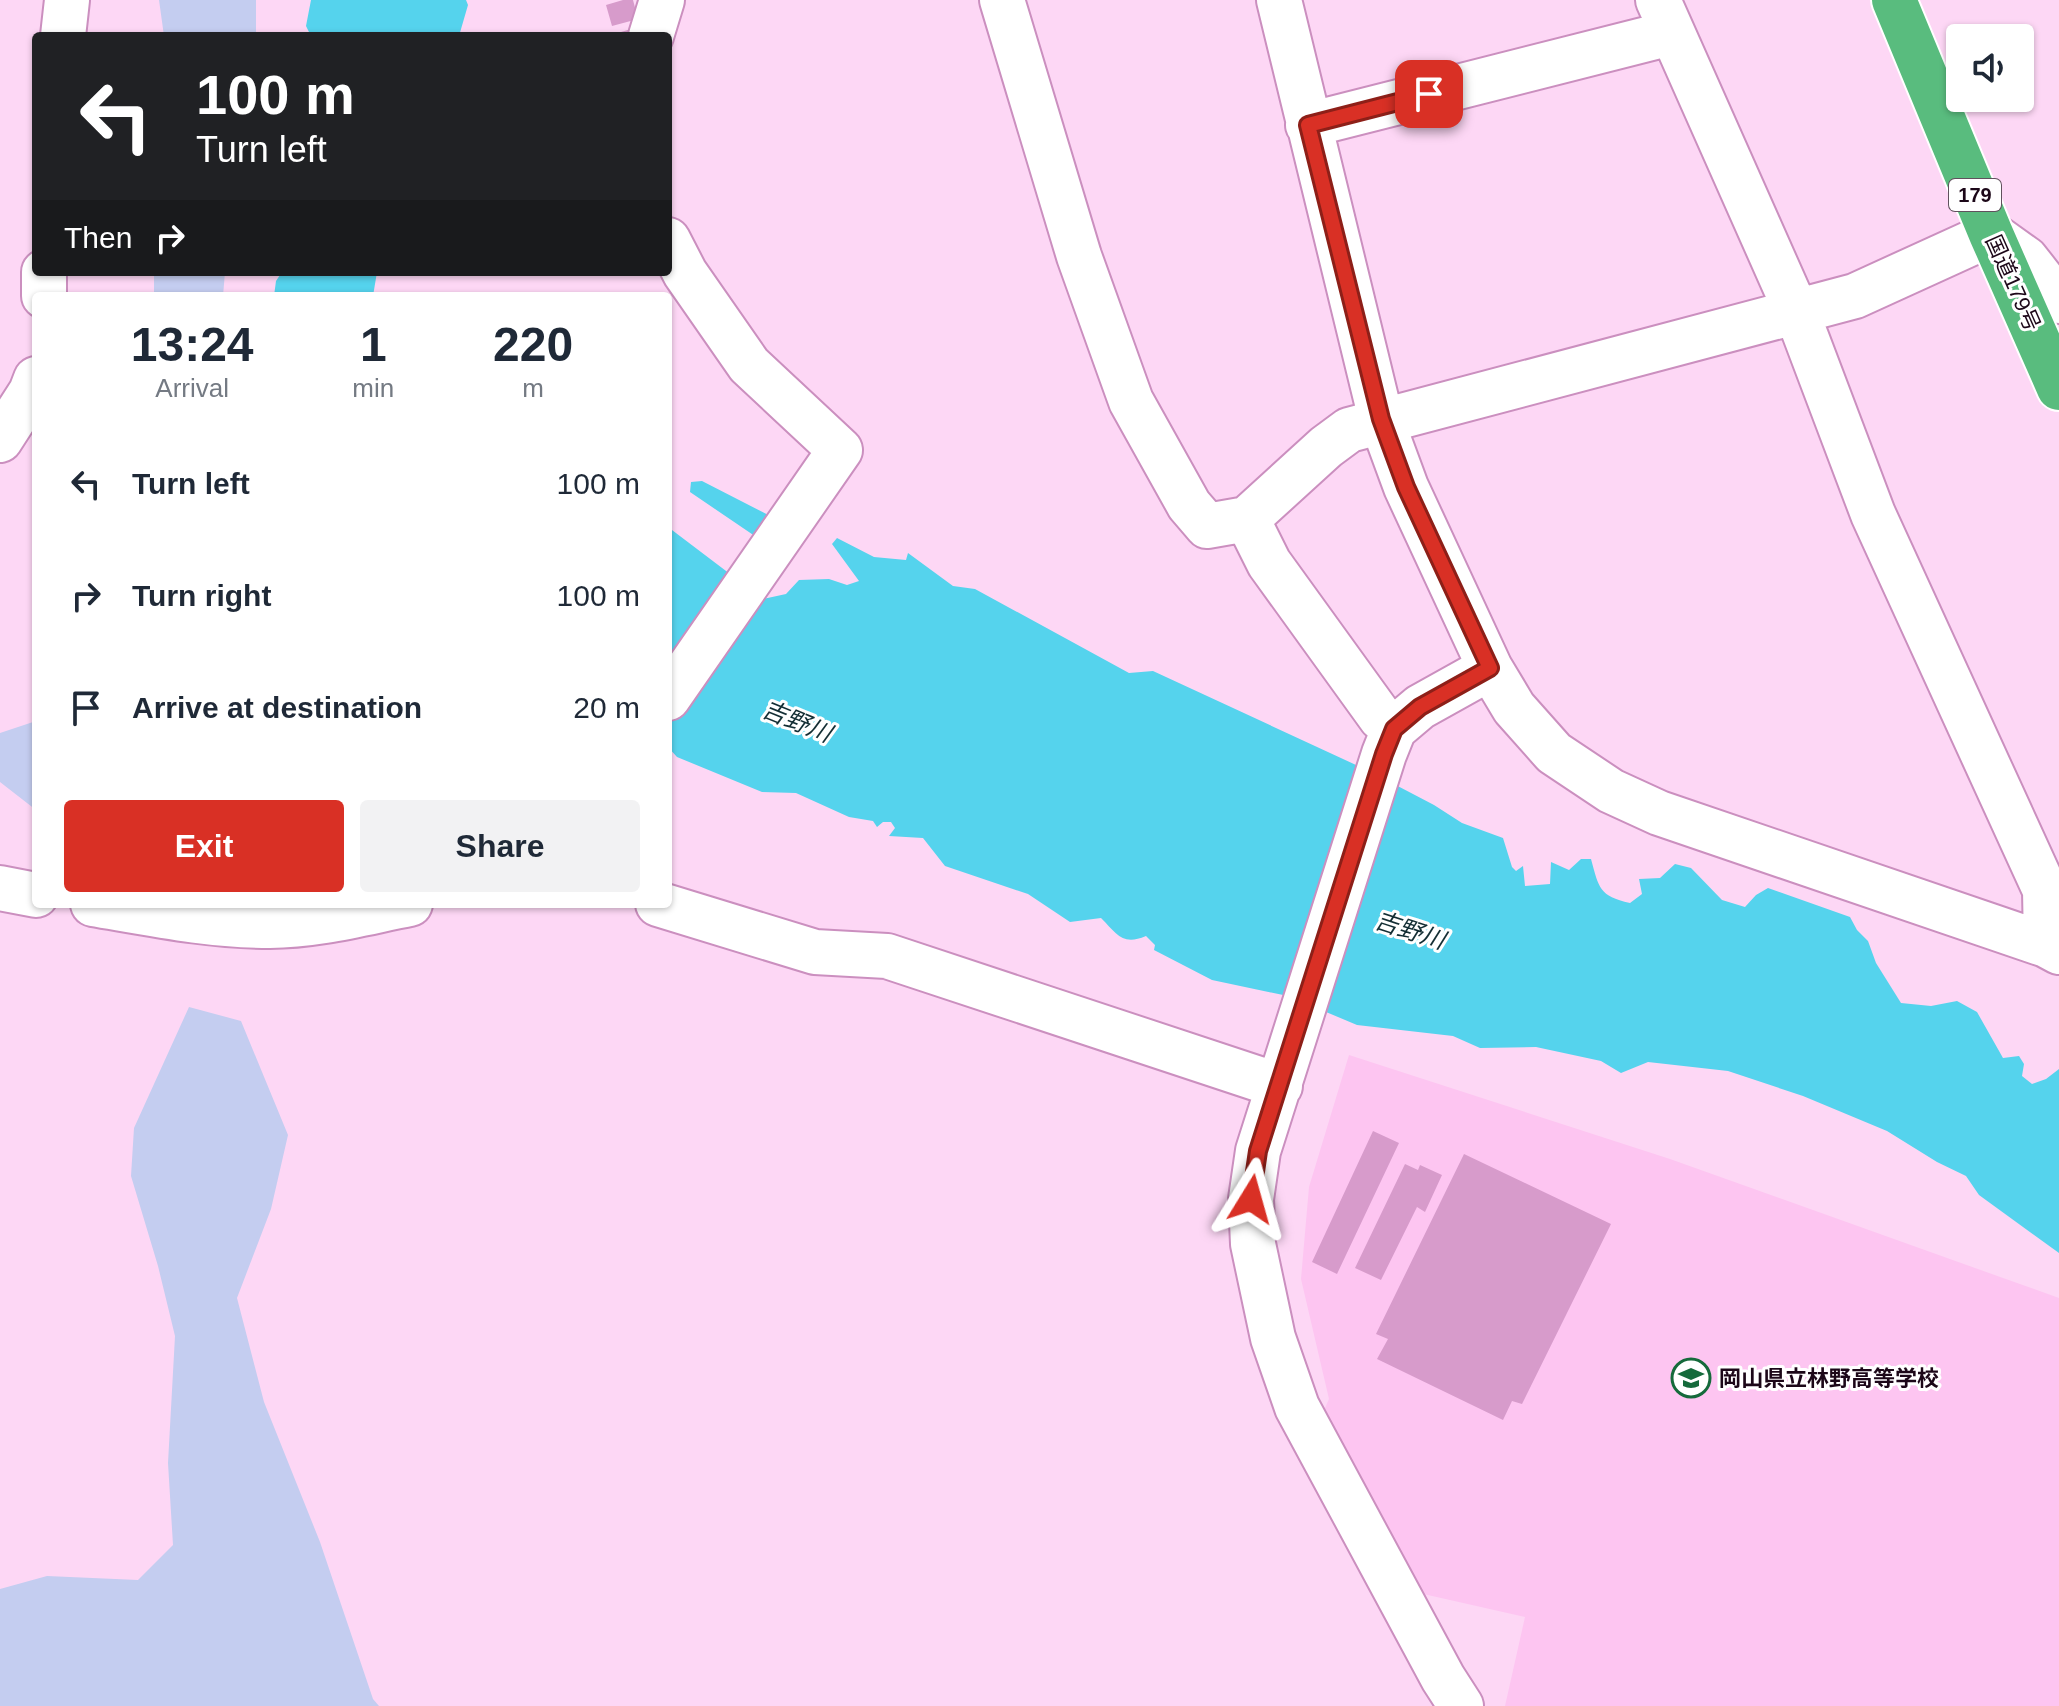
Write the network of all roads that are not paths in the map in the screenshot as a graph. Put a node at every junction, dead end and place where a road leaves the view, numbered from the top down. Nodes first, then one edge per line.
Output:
1 (67, 0) edge
2 (662, 0) edge
3 (1002, 0) edge
4 (1279, 0) edge
5 (1894, 0) edge
6 (1665, 16) edge
7 (63, 32) edge
8 (652, 32) edge
9 (1308, 125) junction
10 (1991, 234) junction
11 (672, 248) edge
12 (2059, 301) edge
13 (1797, 313) junction
14 (2059, 388) edge
15 (32, 389) edge
16 (1381, 419) junction
17 (0, 440) edge
18 (1247, 519) junction
19 (1490, 668) junction
20 (672, 692) edge
21 (1389, 741) junction
22 (0, 888) edge
23 (32, 894) edge
24 (117, 908) edge
25 (390, 908) edge
26 (671, 908) edge
27 (2053, 949) edge
28 (1286, 1067) junction
29 (1461, 1706) edge

1 - 7 street
2 - 8 street
3 - 18 street
4 - 9 street
5 - 10 highway, 国道179号 / 179
6 - 9 street
6 - 13 street
9 - 16 street
10 - 12 street
10 - 13 street
10 - 14 highway, 国道179号 / 179
11 - 20 street
13 - 16 street
13 - 27 street
15 - 17 street
16 - 18 street
16 - 19 street
18 - 21 street
19 - 21 street
19 - 27 street
21 - 28 street
22 - 23 street
24 - 25 street
26 - 28 street
28 - 29 street

